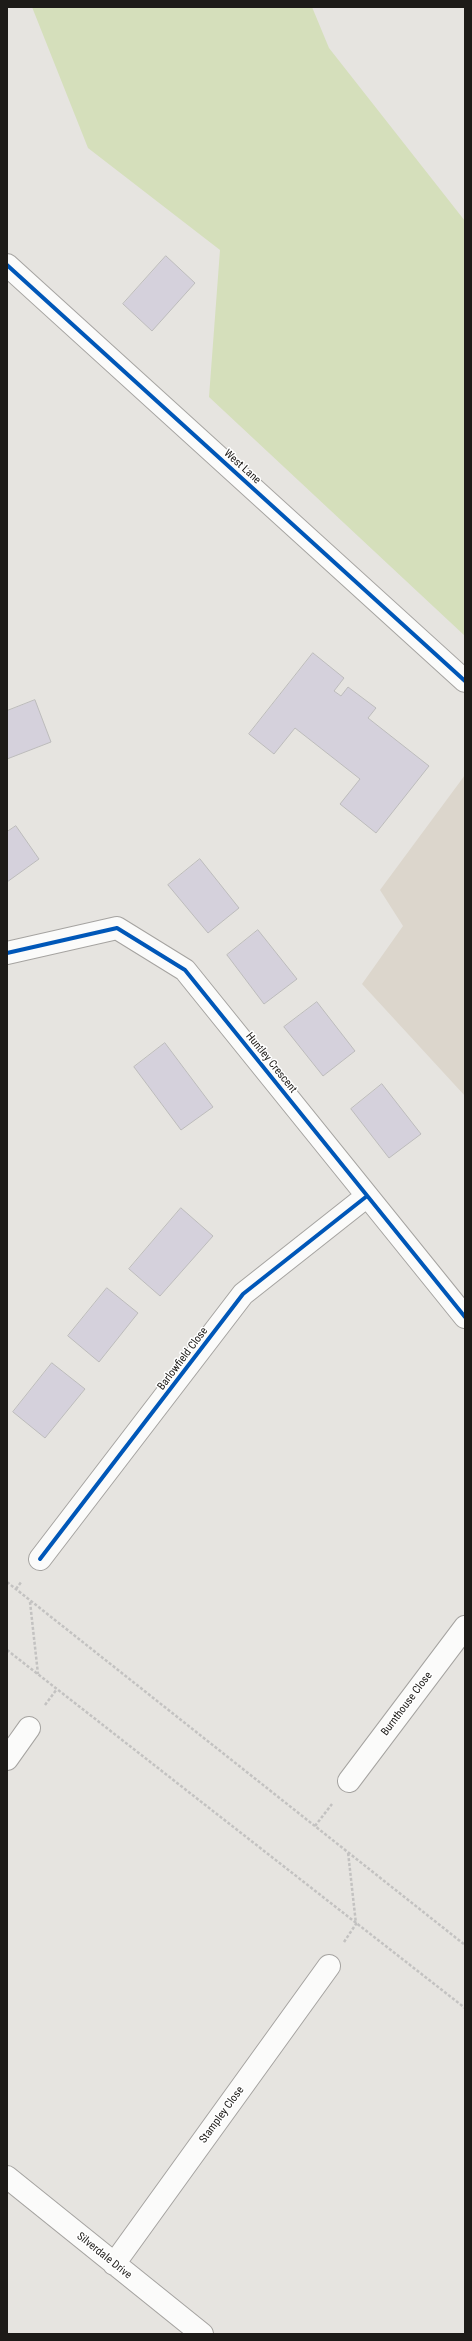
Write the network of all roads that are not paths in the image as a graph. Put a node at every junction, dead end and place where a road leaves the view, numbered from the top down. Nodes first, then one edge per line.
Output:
1 (7, 265) edge
2 (465, 681) edge
3 (7, 953) edge
4 (367, 1196) junction
5 (465, 1317) edge
6 (40, 1559) dead end
7 (465, 1627) edge
8 (29, 1728) dead end
9 (7, 1759) edge
10 (349, 1782) dead end
11 (329, 1966) dead end
12 (7, 2177) edge
13 (114, 2264) junction
14 (202, 2334) edge

1 - 2 street, West Lane
3 - 4 street, Huntley Crescent
4 - 5 street, Huntley Crescent
4 - 6 street, Barlowfield Close
7 - 10 street, Burnthouse Close
8 - 9 street
11 - 13 street, Stampley Close
12 - 13 street, Silverdale Drive
13 - 14 street, Silverdale Drive

